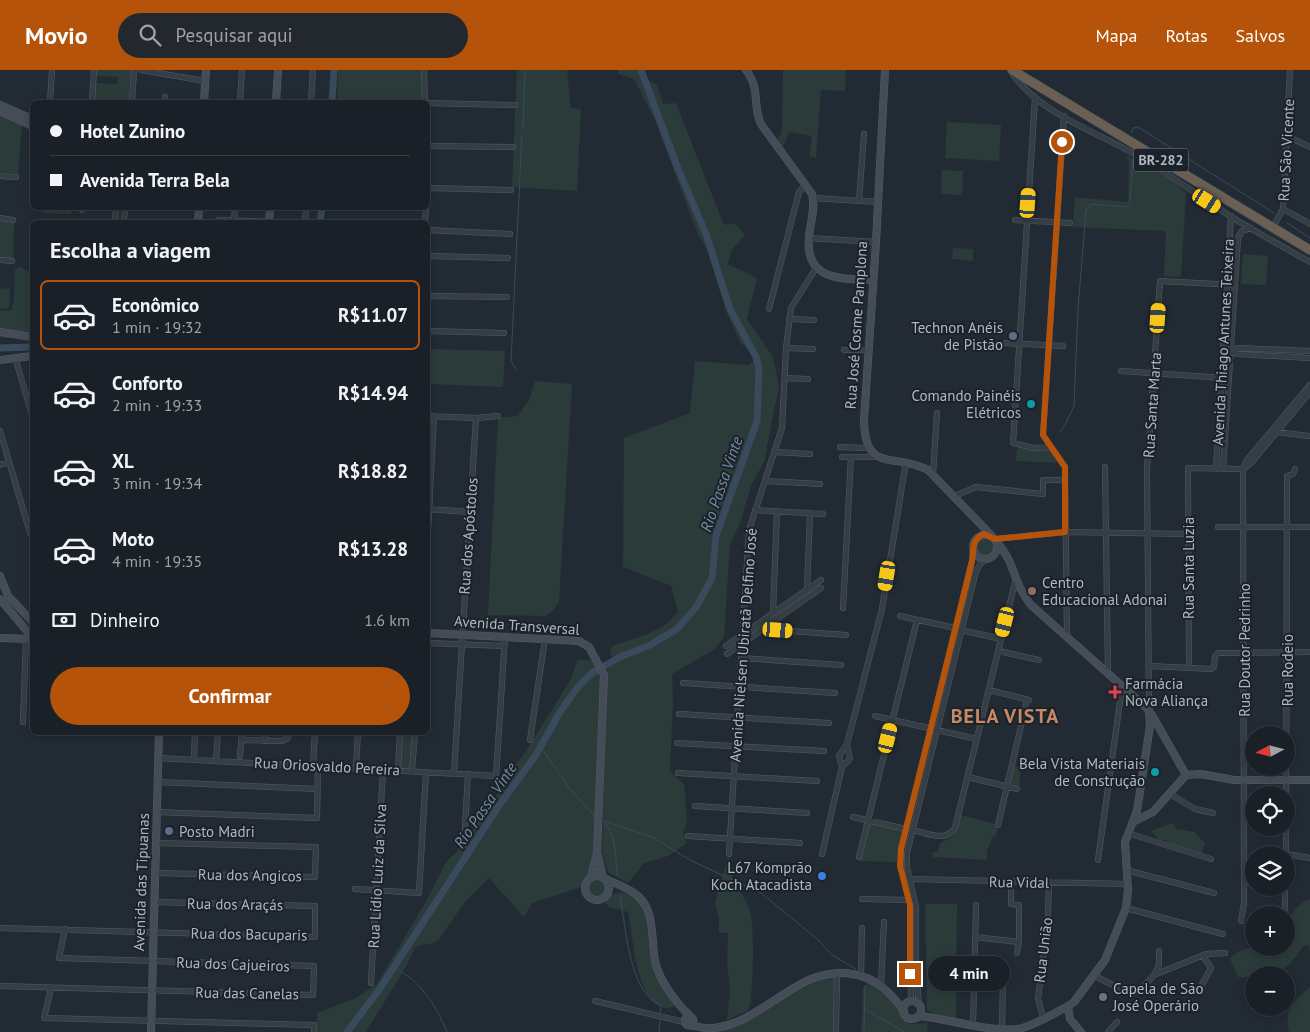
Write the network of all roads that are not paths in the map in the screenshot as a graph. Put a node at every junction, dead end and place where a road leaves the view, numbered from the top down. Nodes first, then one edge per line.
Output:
1 (52, 70) edge
2 (94, 70) edge
3 (134, 70) edge
4 (140, 70) edge
5 (206, 70) edge
6 (242, 70) edge
7 (278, 70) edge
8 (313, 70) edge
9 (424, 70) edge
10 (746, 70) edge
11 (884, 70) edge
12 (1011, 70) edge
13 (1290, 70) edge
14 (205, 81) junction
15 (1035, 98) junction
16 (50, 100) edge
17 (92, 100) edge
18 (132, 100) edge
19 (204, 100) edge
20 (240, 100) edge
21 (276, 100) edge
22 (311, 100) edge
23 (426, 100) edge
24 (430, 103) edge
25 (0, 105) edge
26 (515, 105) dead end
27 (0, 111) edge
28 (1064, 116) junction
29 (30, 118) edge
30 (30, 125) edge
31 (864, 134) dead end
32 (1287, 136) junction
33 (430, 146) edge
34 (513, 147) dead end
35 (1310, 147) edge
36 (0, 176) edge
37 (16, 177) dead end
38 (806, 184) junction
39 (430, 188) edge
40 (511, 190) dead end
41 (813, 198) junction
42 (859, 200) junction
43 (878, 202) junction
44 (1283, 209) junction
45 (1231, 216) junction
46 (0, 218) edge
47 (12, 220) dead end
48 (1015, 220) dead end
49 (1027, 221) junction
50 (1057, 222) junction
51 (1070, 223) dead end
52 (1310, 224) edge
53 (1273, 227) junction
54 (1251, 228) junction
55 (430, 230) edge
56 (510, 234) dead end
57 (808, 238) junction
58 (876, 242) junction
59 (1310, 250) edge
60 (430, 256) edge
61 (508, 258) dead end
62 (0, 260) edge
63 (12, 261) dead end
64 (1310, 262) edge
65 (816, 268) junction
66 (873, 280) junction
67 (1226, 284) junction
68 (1235, 285) junction
69 (430, 296) edge
70 (506, 297) dead end
71 (769, 309) dead end
72 (789, 318) junction
73 (814, 320) dead end
74 (430, 331) edge
75 (0, 332) edge
76 (504, 333) dead end
77 (30, 337) edge
78 (1006, 343) dead end
79 (1019, 344) junction
80 (1049, 346) junction
81 (1062, 346) dead end
82 (786, 348) junction
83 (813, 349) dead end
84 (1223, 349) junction
85 (844, 350) dead end
86 (868, 350) junction
87 (1231, 350) junction
88 (1277, 350) junction
89 (1310, 351) edge
90 (30, 356) edge
91 (1276, 356) junction
92 (1310, 358) edge
93 (16, 360) junction
94 (0, 361) edge
95 (1121, 371) dead end
96 (1154, 374) junction
97 (785, 378) junction
98 (1221, 378) junction
99 (1229, 378) junction
100 (808, 379) dead end
101 (1310, 384) edge
102 (1310, 392) edge
103 (30, 408) edge
104 (937, 413) dead end
105 (1288, 415) junction
106 (430, 416) edge
107 (434, 416) junction
108 (498, 416) dead end
109 (476, 418) junction
110 (0, 431) edge
111 (1277, 432) junction
112 (1308, 436) dead end
113 (840, 447) dead end
114 (1051, 447) junction
115 (868, 448) junction
116 (775, 452) junction
117 (810, 454) dead end
118 (877, 456) junction
119 (842, 457) dead end
120 (851, 458) junction
121 (9, 462) junction
122 (906, 462) junction
123 (0, 465) edge
124 (1105, 467) dead end
125 (1216, 468) junction
126 (1224, 468) junction
127 (1243, 469) junction
128 (1295, 469) dead end
129 (933, 474) junction
130 (430, 478) edge
131 (1065, 480) junction
132 (765, 481) junction
133 (820, 484) dead end
134 (955, 496) junction
135 (430, 509) edge
136 (755, 510) junction
137 (778, 511) junction
138 (470, 512) junction
139 (810, 513) junction
140 (823, 514) dead end
141 (976, 518) junction
142 (1310, 526) edge
143 (1218, 527) dead end
144 (1243, 527) junction
145 (1287, 527) junction
146 (1065, 532) junction
147 (1106, 532) junction
148 (30, 533) dead end
149 (1148, 533) junction
150 (1188, 534) junction
151 (977, 538) junction
152 (994, 539) junction
153 (973, 548) junction
154 (991, 557) junction
155 (1010, 559) junction
156 (0, 576) edge
157 (821, 580) dead end
158 (1016, 587) junction
159 (821, 588) dead end
160 (807, 589) junction
161 (810, 596) junction
162 (0, 599) edge
163 (843, 608) dead end
164 (773, 612) junction
165 (900, 616) dead end
166 (30, 619) edge
167 (19, 620) junction
168 (917, 620) junction
169 (955, 628) junction
170 (762, 629) junction
171 (962, 630) junction
172 (430, 633) edge
173 (743, 633) junction
174 (462, 635) junction
175 (846, 635) dead end
176 (8, 636) junction
177 (505, 637) junction
178 (0, 638) edge
179 (30, 638) edge
180 (1001, 638) junction
181 (1067, 638) junction
182 (545, 639) junction
183 (742, 642) junction
184 (430, 643) edge
185 (462, 644) junction
186 (504, 646) junction
187 (726, 646) dead end
188 (998, 651) junction
189 (1310, 652) edge
190 (1244, 653) junction
191 (1287, 653) junction
192 (727, 654) dead end
193 (741, 658) junction
194 (1039, 660) dead end
195 (841, 665) dead end
196 (1149, 666) junction
197 (1189, 668) junction
198 (1108, 676) junction
199 (683, 683) dead end
200 (740, 687) junction
201 (1122, 687) junction
202 (989, 690) junction
203 (835, 693) dead end
204 (1149, 710) junction
205 (679, 714) dead end
206 (875, 716) dead end
207 (738, 717) junction
208 (893, 720) junction
209 (23, 722) dead end
210 (828, 722) dead end
211 (930, 729) junction
212 (937, 730) junction
213 (159, 735) edge
214 (195, 735) edge
215 (218, 735) edge
216 (242, 735) edge
217 (266, 735) edge
218 (288, 735) edge
219 (315, 735) edge
220 (358, 735) edge
221 (400, 735) edge
222 (415, 735) edge
223 (977, 739) junction
224 (241, 740) junction
225 (530, 740) dead end
226 (265, 741) junction
227 (677, 743) dead end
228 (847, 744) junction
229 (736, 746) junction
230 (824, 751) dead end
231 (240, 756) dead end
232 (158, 758) junction
233 (194, 760) junction
234 (216, 761) junction
235 (316, 765) junction
236 (356, 767) junction
237 (842, 767) junction
238 (383, 769) junction
239 (398, 770) junction
240 (412, 771) junction
241 (426, 772) junction
242 (454, 773) junction
243 (678, 773) dead end
244 (468, 774) junction
245 (1186, 775) junction
246 (734, 776) junction
247 (968, 777) junction
248 (1244, 780) junction
249 (1287, 780) junction
250 (1310, 780) edge
251 (818, 781) dead end
252 (158, 782) junction
253 (1007, 786) junction
254 (317, 789) junction
255 (1017, 789) dead end
256 (1170, 794) junction
257 (695, 806) dead end
258 (732, 808) junction
259 (157, 812) junction
260 (808, 813) dead end
261 (1213, 813) dead end
262 (853, 817) dead end
263 (868, 820) junction
264 (1134, 822) junction
265 (998, 825) dead end
266 (906, 829) junction
267 (912, 830) junction
268 (1127, 833) junction
269 (688, 836) dead end
270 (731, 838) junction
271 (156, 843) junction
272 (800, 843) dead end
273 (464, 845) dead end
274 (1287, 846) edge
275 (597, 853) junction
276 (729, 854) dead end
277 (822, 854) dead end
278 (1295, 855) edge
279 (859, 857) dead end
280 (1310, 858) edge
281 (1211, 859) dead end
282 (1098, 860) dead end
283 (1127, 871) junction
284 (155, 873) junction
285 (591, 876) junction
286 (604, 878) junction
287 (910, 879) junction
288 (1011, 881) junction
289 (1049, 882) junction
290 (1244, 883) joint
291 (1128, 884) junction
292 (356, 889) dead end
293 (626, 889) junction
294 (376, 890) junction
295 (1190, 890) dead end
296 (1214, 893) dead end
297 (608, 894) junction
298 (862, 898) dead end
299 (909, 900) junction
300 (154, 902) junction
301 (976, 905) dead end
302 (316, 906) joint
303 (1126, 908) junction
304 (1241, 921) dead end
305 (884, 922) dead end
306 (0, 928) edge
307 (862, 928) dead end
308 (65, 929) junction
309 (154, 932) junction
310 (1222, 934) dead end
311 (975, 937) junction
312 (1018, 942) junction
313 (1159, 951) dead end
314 (1017, 953) dead end
315 (1225, 953) dead end
316 (1203, 956) junction
317 (153, 962) junction
318 (314, 966) joint
319 (837, 972) junction
320 (1154, 975) junction
321 (861, 976) junction
322 (1095, 976) junction
323 (1003, 979) dead end
324 (370, 983) dead end
325 (881, 985) junction
326 (0, 986) edge
327 (51, 988) junction
328 (152, 991) junction
329 (1198, 992) dead end
330 (895, 998) junction
331 (595, 1001) dead end
332 (910, 1002) junction
333 (920, 1006) junction
334 (1068, 1006) junction
335 (904, 1011) junction
336 (919, 1016) junction
337 (931, 1017) junction
338 (1044, 1017) junction
339 (151, 1020) junction
340 (688, 1021) junction
341 (1117, 1022) dead end
342 (973, 1026) junction
343 (1002, 1029) junction
344 (151, 1032) edge
345 (314, 1032) edge
346 (836, 1032) edge
347 (1081, 1032) edge
348 (1108, 1032) edge

1 - 16 street
2 - 17 street
3 - 18 street
4 - 14 street
5 - 14 main road
6 - 20 street
7 - 21 main road
8 - 22 street
9 - 23 street
10 - 38 main road
11 - 43 main road, Rua José Cosme Pamplona
12 - 15 street
12 - 53 highway, BR-282
13 - 32 street, Rua São Vicente
14 - 19 main road
15 - 28 street
15 - 49 street
24 - 26 street
25 - 29 main road
27 - 30 main road
28 - 45 street
28 - 50 street
31 - 42 street
32 - 35 street
32 - 44 street, Rua São Vicente
33 - 34 street
36 - 37 street
38 - 41 main road
38 - 71 street
39 - 40 street
41 - 42 street
41 - 57 main road
42 - 43 street
43 - 58 main road, Rua José Cosme Pamplona
44 - 52 street
44 - 53 street, Rua São Vicente
45 - 54 street
45 - 67 street, Avenida Thiago Antunes Teixeira
46 - 47 street
48 - 49 street
49 - 50 street
49 - 79 street
50 - 51 street
50 - 80 street
53 - 59 highway, BR-282
54 - 64 street
54 - 68 street, Avenida Thiago Antunes Teixeira
55 - 56 street
57 - 58 street
57 - 65 main road
58 - 66 main road, Rua José Cosme Pamplona
60 - 61 street
62 - 63 street
65 - 66 main road
65 - 72 street, Avenida Nielsen Ubiratã Delfino José
66 - 86 main road, Rua José Cosme Pamplona
67 - 68 street
67 - 84 street, Avenida Thiago Antunes Teixeira
67 - 96 street, Rua Santa Marta
68 - 87 street, Avenida Thiago Antunes Teixeira
69 - 70 street
72 - 73 street
72 - 82 street, Avenida Nielsen Ubiratã Delfino José
74 - 76 street
75 - 77 main road
78 - 79 street
79 - 80 street
79 - 114 street
80 - 81 street
80 - 114 street
82 - 83 street
82 - 97 street, Avenida Nielsen Ubiratã Delfino José
84 - 87 street
84 - 98 street, Avenida Thiago Antunes Teixeira
85 - 86 street
86 - 115 main road, Rua José Cosme Pamplona
87 - 88 street
87 - 91 street
87 - 99 street, Avenida Thiago Antunes Teixeira
88 - 89 street
88 - 91 street
90 - 93 main road
91 - 92 street
93 - 94 main road
93 - 103 street
95 - 96 street
96 - 98 street
96 - 149 street, Rua Santa Marta
97 - 100 street
97 - 116 street, Avenida Nielsen Ubiratã Delfino José
98 - 99 street
98 - 125 street, Avenida Thiago Antunes Teixeira
99 - 126 street, Avenida Thiago Antunes Teixeira
101 - 105 street
102 - 105 street
104 - 129 street
105 - 111 street
105 - 127 street
106 - 107 street
107 - 109 street
107 - 130 street
108 - 109 street
109 - 138 street, Rua dos Apóstolos
110 - 121 street
111 - 112 street
111 - 127 street
113 - 115 street
114 - 131 street
115 - 118 main road
116 - 117 street
116 - 132 street, Avenida Nielsen Ubiratã Delfino José
118 - 120 street
118 - 122 main road
119 - 120 street
120 - 163 street
121 - 123 street
121 - 148 street
122 - 129 main road
122 - 228 street
124 - 147 street
125 - 126 street
125 - 150 street, Rua Santa Luzia
126 - 127 street
127 - 144 street, Rua Doutor Pedrinho
128 - 145 street, Rua Rodeio
129 - 134 main road
131 - 134 street
131 - 146 street
132 - 133 street
132 - 136 street, Avenida Nielsen Ubiratã Delfino José
134 - 141 main road
135 - 138 street
136 - 137 street
136 - 173 street, Avenida Nielsen Ubiratã Delfino José
137 - 139 street
137 - 164 street
138 - 174 street, Rua dos Apóstolos
139 - 140 street
139 - 160 street
141 - 151 main road
141 - 152 main road
142 - 145 street
143 - 144 street
144 - 145 street
144 - 190 street, Rua Doutor Pedrinho
145 - 191 street, Rua Rodeio
146 - 147 street
146 - 152 street
146 - 181 street
147 - 149 street
147 - 198 street
149 - 150 street
149 - 196 street, Rua Santa Marta
150 - 197 street, Rua Santa Luzia
151 - 152 main road
151 - 153 main road
152 - 154 main road
152 - 155 main road
153 - 154 main road
153 - 169 street
154 - 155 main road
154 - 171 street
155 - 158 main road
156 - 166 main road
157 - 160 street
158 - 180 street
158 - 181 main road
159 - 161 street
160 - 161 street
160 - 164 street
161 - 170 street
162 - 167 main road
164 - 173 street
165 - 168 street
167 - 176 main road
167 - 179 main road
168 - 169 street
168 - 208 street
169 - 211 street
170 - 175 street
170 - 183 street
171 - 180 street
171 - 212 street
172 - 174 main road, Avenida Transversal
173 - 183 street, Avenida Nielsen Ubiratã Delfino José
173 - 187 street
174 - 177 main road, Avenida Transversal
174 - 185 street, Rua dos Apóstolos
176 - 178 main road
176 - 179 main road
177 - 182 main road, Avenida Transversal
177 - 186 street
179 - 209 street
180 - 188 street
181 - 198 main road
182 - 225 street
182 - 275 main road, Avenida Transversal
183 - 192 street
183 - 193 street, Avenida Nielsen Ubiratã Delfino José
184 - 185 street
185 - 186 street
185 - 242 street, Rua dos Apóstolos
186 - 244 street, Rua Oriosvaldo Pereira
188 - 194 street
188 - 202 street
189 - 191 street
190 - 191 street
190 - 197 street
190 - 248 street, Rua Doutor Pedrinho
191 - 249 street, Rua Rodeio
193 - 195 street
193 - 200 street, Avenida Nielsen Ubiratã Delfino José
196 - 197 street
196 - 204 street, Rua Santa Marta
198 - 201 main road
199 - 200 street
200 - 203 street
200 - 207 street, Avenida Nielsen Ubiratã Delfino José
201 - 204 main road
201 - 282 street
202 - 223 street
202 - 253 street
204 - 245 main road
204 - 264 main road
205 - 207 street
206 - 208 street
207 - 210 street
207 - 229 street, Avenida Nielsen Ubiratã Delfino José
208 - 211 street
208 - 263 street
211 - 212 street
211 - 266 street
212 - 223 street
212 - 267 street
213 - 232 main road, Avenida das Tipuanas
214 - 233 street
215 - 234 street
216 - 224 street
217 - 226 street
218 - 226 street
219 - 235 street
220 - 236 street
221 - 239 street
222 - 240 street
223 - 247 street
224 - 226 street
224 - 231 street
227 - 229 street
228 - 237 street
228 - 237 street
229 - 230 street
229 - 246 street, Avenida Nielsen Ubiratã Delfino José
232 - 233 street, Rua Oriosvaldo Pereira
232 - 252 main road, Avenida das Tipuanas
233 - 234 street, Rua Oriosvaldo Pereira
234 - 235 street, Rua Oriosvaldo Pereira
235 - 236 street, Rua Oriosvaldo Pereira
235 - 254 street
236 - 238 street, Rua Oriosvaldo Pereira
237 - 277 street
238 - 239 street, Rua Oriosvaldo Pereira
238 - 294 street, Rua Lídio Luiz da Silva
239 - 240 street, Rua Oriosvaldo Pereira
240 - 241 street, Rua Oriosvaldo Pereira
241 - 242 street, Rua Oriosvaldo Pereira
241 - 294 street
242 - 244 street, Rua Oriosvaldo Pereira
243 - 246 street
244 - 273 street
245 - 248 main road
245 - 256 main road
246 - 251 street
246 - 258 street, Avenida Nielsen Ubiratã Delfino José
247 - 253 street
247 - 267 street
248 - 249 main road
248 - 290 street, Rua Doutor Pedrinho
249 - 250 main road
249 - 274 street, Rua Rodeio
252 - 254 street
252 - 259 main road, Avenida das Tipuanas
253 - 255 street
253 - 265 street
254 - 259 street
256 - 261 street
256 - 264 main road
257 - 258 street
258 - 260 street
258 - 270 street, Avenida Nielsen Ubiratã Delfino José
259 - 271 main road, Avenida das Tipuanas
262 - 263 street
263 - 266 street
263 - 279 street
264 - 268 main road
266 - 299 street
267 - 287 street
268 - 281 street
268 - 283 main road
269 - 270 street
270 - 272 street
270 - 276 street, Avenida Nielsen Ubiratã Delfino José
271 - 284 main road, Avenida das Tipuanas
271 - 284 street, Rua dos Angicos
275 - 285 main road
275 - 286 main road
278 - 280 street
283 - 291 main road
283 - 295 street
283 - 296 street
284 - 300 main road, Avenida das Tipuanas
285 - 286 main road
285 - 297 main road
286 - 293 main road
286 - 297 main road
287 - 288 street, Rua Vidal
287 - 333 street
288 - 289 street, Rua Vidal
288 - 312 street
289 - 291 street, Rua Vidal
289 - 338 street, Rua União
290 - 304 street, Rua Doutor Pedrinho
291 - 303 main road
292 - 294 street
293 - 297 main road
293 - 340 main road
294 - 324 street, Rua Lídio Luiz da Silva
298 - 299 street
299 - 332 street
300 - 302 street, Rua dos Araçás
300 - 309 main road, Avenida das Tipuanas
301 - 311 street
302 - 309 street, Rua dos Bacuparis
303 - 310 street
303 - 322 main road
305 - 325 street
306 - 308 street
307 - 321 street
308 - 309 street
308 - 317 street, Rua dos Cajueiros
309 - 317 main road, Avenida das Tipuanas
311 - 312 street
311 - 342 street
312 - 314 street
313 - 320 street
315 - 316 street
316 - 320 street
316 - 329 street
317 - 318 street, Rua dos Cajueiros
317 - 328 main road, Avenida das Tipuanas
318 - 328 street, Rua das Canelas
319 - 321 main road
319 - 340 main road
319 - 346 street
320 - 322 street
321 - 325 main road
322 - 334 main road
323 - 343 street
325 - 330 main road
326 - 327 street
327 - 328 street
327 - 339 street
328 - 339 main road, Avenida das Tipuanas
330 - 332 main road
330 - 335 main road
331 - 340 street
332 - 333 main road
332 - 335 main road
333 - 336 main road
333 - 337 main road
334 - 338 main road
334 - 347 main road
335 - 336 main road
336 - 337 main road
337 - 342 main road
338 - 343 main road
339 - 344 main road, Avenida das Tipuanas
339 - 345 street
341 - 348 street
342 - 343 main road

